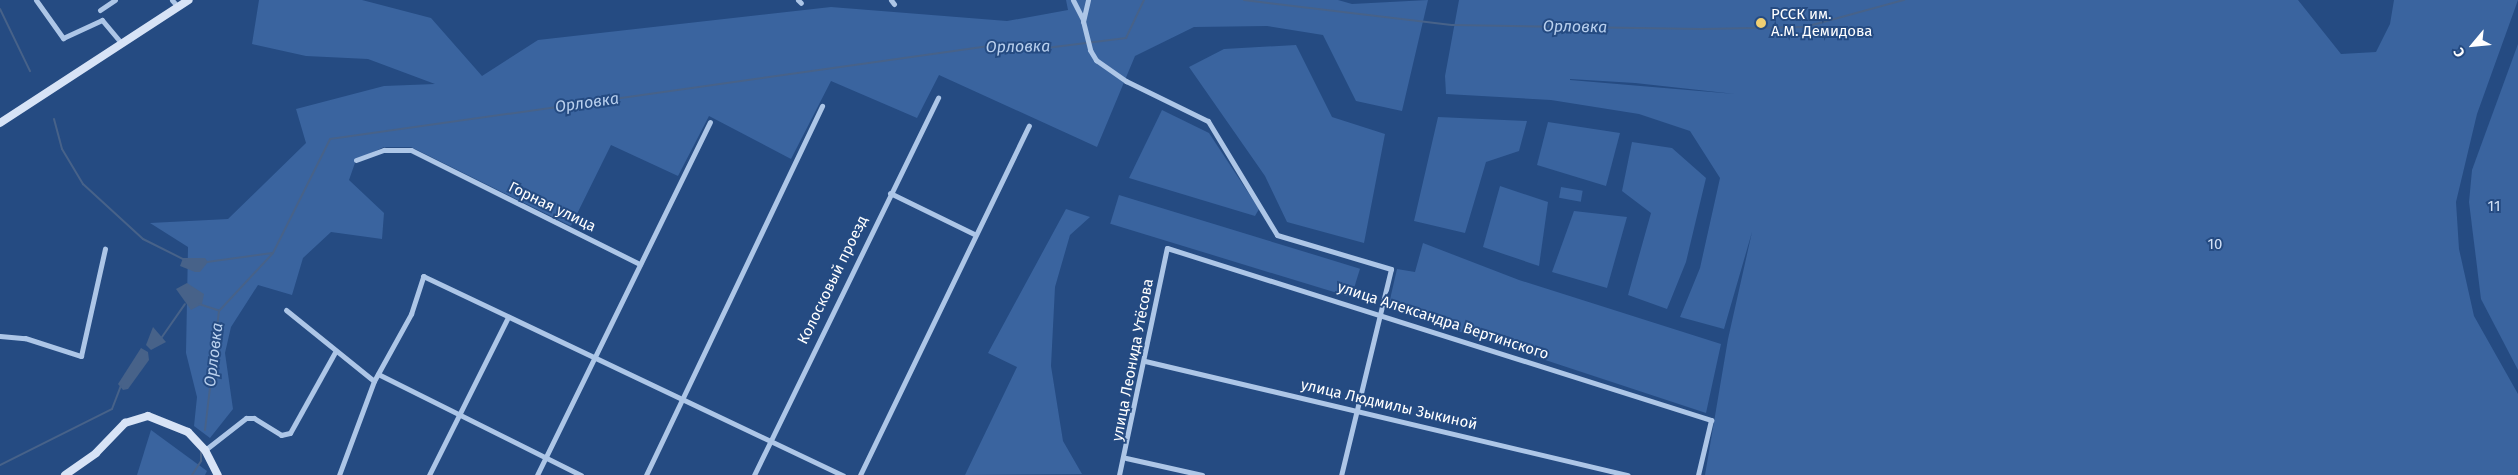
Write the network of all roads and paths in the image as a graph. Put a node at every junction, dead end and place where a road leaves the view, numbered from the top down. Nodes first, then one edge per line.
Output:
1 (36, 0) edge
2 (115, 0) edge
3 (172, 0) edge
4 (188, 0) edge
5 (1073, 0) edge
6 (1088, 0) edge
7 (178, 7) junction
8 (100, 10) dead end
9 (1084, 21) junction
10 (122, 44) junction
11 (938, 96) dead end
12 (822, 106) dead end
13 (710, 122) dead end
14 (0, 123) edge
15 (1028, 126) dead end
16 (356, 160) dead end
17 (890, 193) junction
18 (974, 234) junction
19 (105, 248) dead end
20 (1167, 248) joint
21 (640, 264) junction
22 (286, 310) dead end
23 (1379, 313) junction
24 (508, 317) junction
25 (0, 336) edge
26 (335, 352) junction
27 (594, 358) junction
28 (1145, 361) junction
29 (378, 374) junction
30 (374, 381) junction
31 (684, 397) junction
32 (1356, 410) junction
33 (459, 415) junction
34 (770, 440) junction
35 (205, 450) junction
36 (545, 457) junction
37 (1126, 458) junction
38 (65, 475) edge
39 (218, 475) edge
40 (339, 475) edge
41 (430, 475) edge
42 (537, 475) edge
43 (581, 475) edge
44 (646, 475) edge
45 (754, 475) edge
46 (842, 475) edge
47 (860, 475) edge
48 (1119, 475) edge
49 (1202, 475) edge
50 (1341, 475) edge
51 (1628, 475) edge
52 (1698, 475) edge

1 - 10 street
2 - 8 street
3 - 7 street
4 - 7 main road
5 - 9 street
6 - 9 street
7 - 10 main road
9 - 23 street
10 - 14 main road
11 - 17 street, Колосковый проезд
12 - 31 street
13 - 21 street
15 - 18 street
16 - 21 street, Горная улица
17 - 18 street
17 - 34 street, Колосковый проезд
18 - 47 street
19 - 25 street
20 - 23 street, улица Александра Вертинского
20 - 28 street, улица Леонида Утёсова
21 - 27 street
22 - 26 street
23 - 32 street
23 - 52 street, улица Александра Вертинского
24 - 27 street
24 - 29 street
24 - 33 street
26 - 30 street
26 - 35 street
27 - 31 street
27 - 36 street
28 - 32 street, улица Людмилы Зыкиной
28 - 37 street, улица Леонида Утёсова
29 - 30 street
29 - 33 street
30 - 40 street
31 - 34 street
31 - 44 street
32 - 50 street
32 - 51 street, улица Людмилы Зыкиной
33 - 36 street
33 - 41 street
34 - 45 street, Колосковый проезд
34 - 46 street
35 - 38 main road
35 - 39 main road
36 - 42 street
36 - 43 street
37 - 48 street, улица Леонида Утёсова
37 - 49 street

